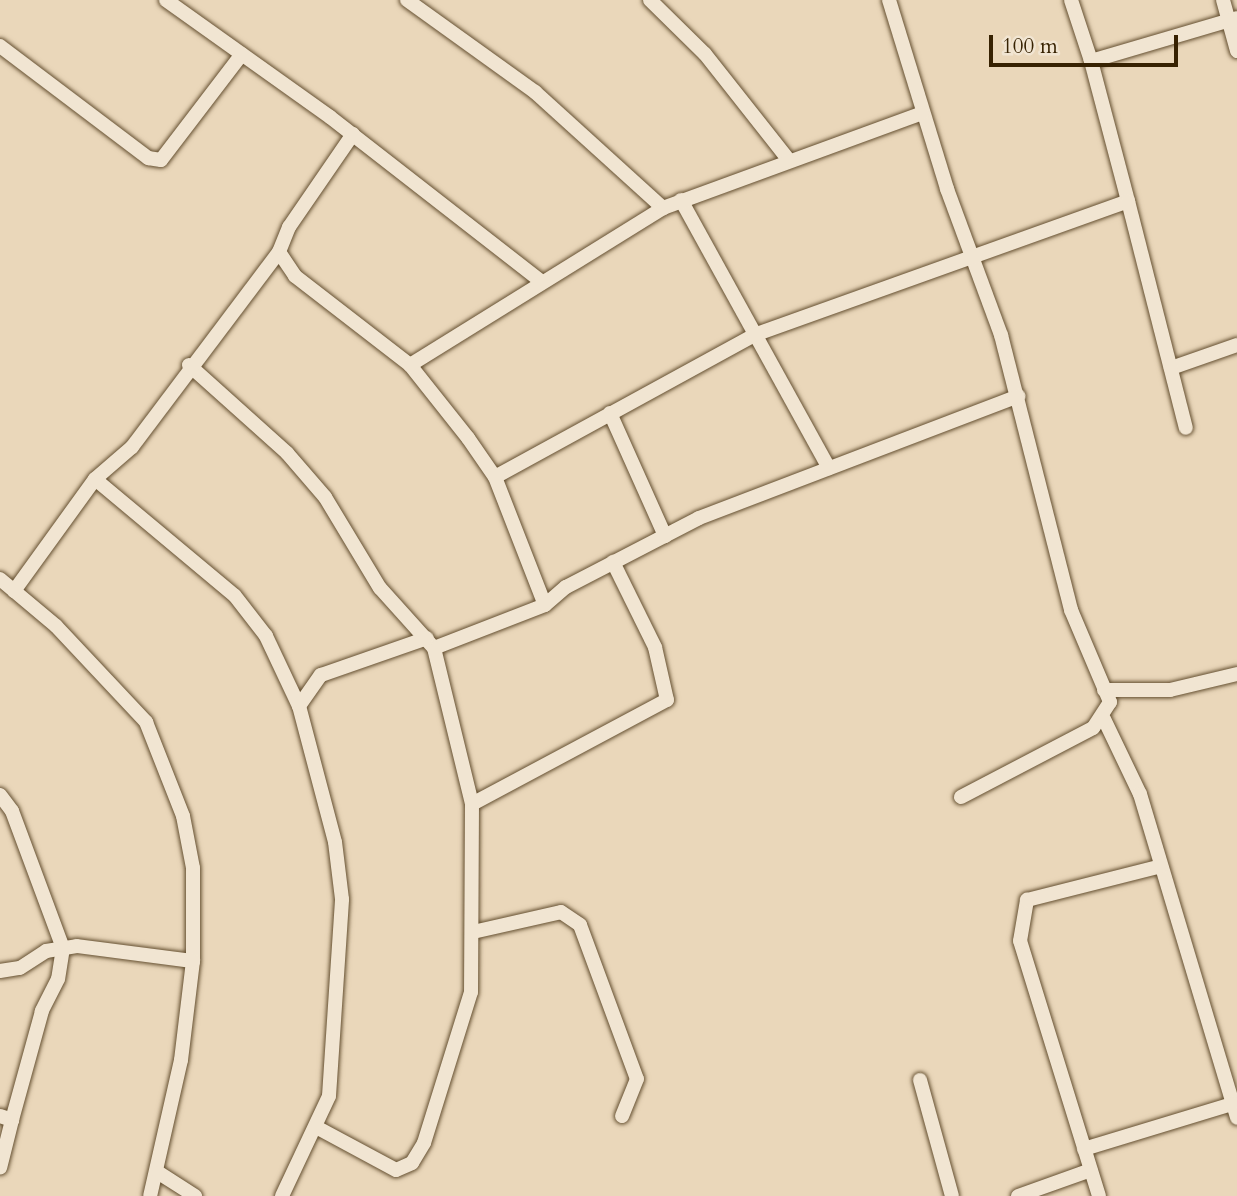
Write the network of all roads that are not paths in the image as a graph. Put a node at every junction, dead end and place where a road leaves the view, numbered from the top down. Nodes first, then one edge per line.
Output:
1 (166, 0) edge
2 (407, 0) edge
3 (650, 0) edge
4 (889, 0) edge
5 (1071, 0) edge
6 (1223, 0) edge
7 (1233, 20) edge
8 (0, 46) edge
9 (1237, 51) edge
10 (242, 54) junction
11 (1091, 61) junction
12 (922, 113) junction
13 (353, 134) junction
14 (786, 158) junction
15 (681, 200) junction
16 (1128, 201) junction
17 (663, 208) junction
18 (279, 253) junction
19 (970, 256) junction
20 (542, 282) junction
21 (754, 335) junction
22 (1237, 345) edge
23 (189, 365) junction
24 (410, 365) junction
25 (1171, 368) junction
26 (1018, 396) junction
27 (610, 413) junction
28 (1186, 428) dead end
29 (829, 468) junction
30 (495, 477) junction
31 (94, 478) junction
32 (665, 536) junction
33 (613, 562) junction
34 (0, 579) edge
35 (14, 591) junction
36 (545, 604) junction
37 (430, 643) junction
38 (1237, 674) edge
39 (1104, 690) junction
40 (299, 706) junction
41 (1104, 719) junction
42 (0, 795) edge
43 (961, 797) dead end
44 (472, 804) junction
45 (1161, 866) junction
46 (473, 932) junction
47 (63, 948) junction
48 (193, 961) junction
49 (0, 971) edge
50 (1237, 1058) edge
51 (1221, 1060) junction
52 (920, 1080) dead end
53 (1235, 1111) edge
54 (622, 1116) dead end
55 (6, 1118) edge
56 (317, 1128) junction
57 (1084, 1149) junction
58 (0, 1168) edge
59 (1091, 1170) junction
60 (159, 1173) junction
61 (150, 1196) edge
62 (195, 1196) edge
63 (282, 1196) edge
64 (952, 1196) edge
65 (1018, 1196) edge
66 (1099, 1196) edge

1 - 10 street
2 - 17 street
3 - 14 street
4 - 12 street
5 - 11 street
6 - 7 street
7 - 9 street
7 - 11 street
8 - 10 street
10 - 13 street
11 - 16 street
12 - 14 street
12 - 19 street
13 - 18 street
13 - 20 street
14 - 15 street
15 - 17 street
15 - 21 street
16 - 19 street
16 - 25 street
17 - 20 street
18 - 23 street
18 - 24 street
19 - 21 street
19 - 26 street
20 - 24 street
21 - 27 street
21 - 29 street
22 - 25 street
23 - 31 street
23 - 37 street
24 - 30 street
25 - 28 street
26 - 29 street
26 - 39 street
27 - 30 street
27 - 32 street
29 - 32 street
30 - 36 street
31 - 35 street
31 - 40 street
32 - 33 street
33 - 36 street
33 - 44 street
34 - 35 street
35 - 48 street
36 - 37 street
37 - 40 street
37 - 44 street
38 - 39 street
39 - 41 street
40 - 56 street
41 - 43 street
41 - 45 street
42 - 47 street
44 - 46 street
45 - 51 street
45 - 57 street
46 - 54 street
46 - 56 street
47 - 48 street
47 - 49 street
47 - 55 street
48 - 60 street
50 - 51 street
51 - 53 street
52 - 64 street
53 - 57 street
55 - 58 street
56 - 63 street
57 - 59 street
59 - 65 street
59 - 66 street
60 - 61 street
60 - 62 street

